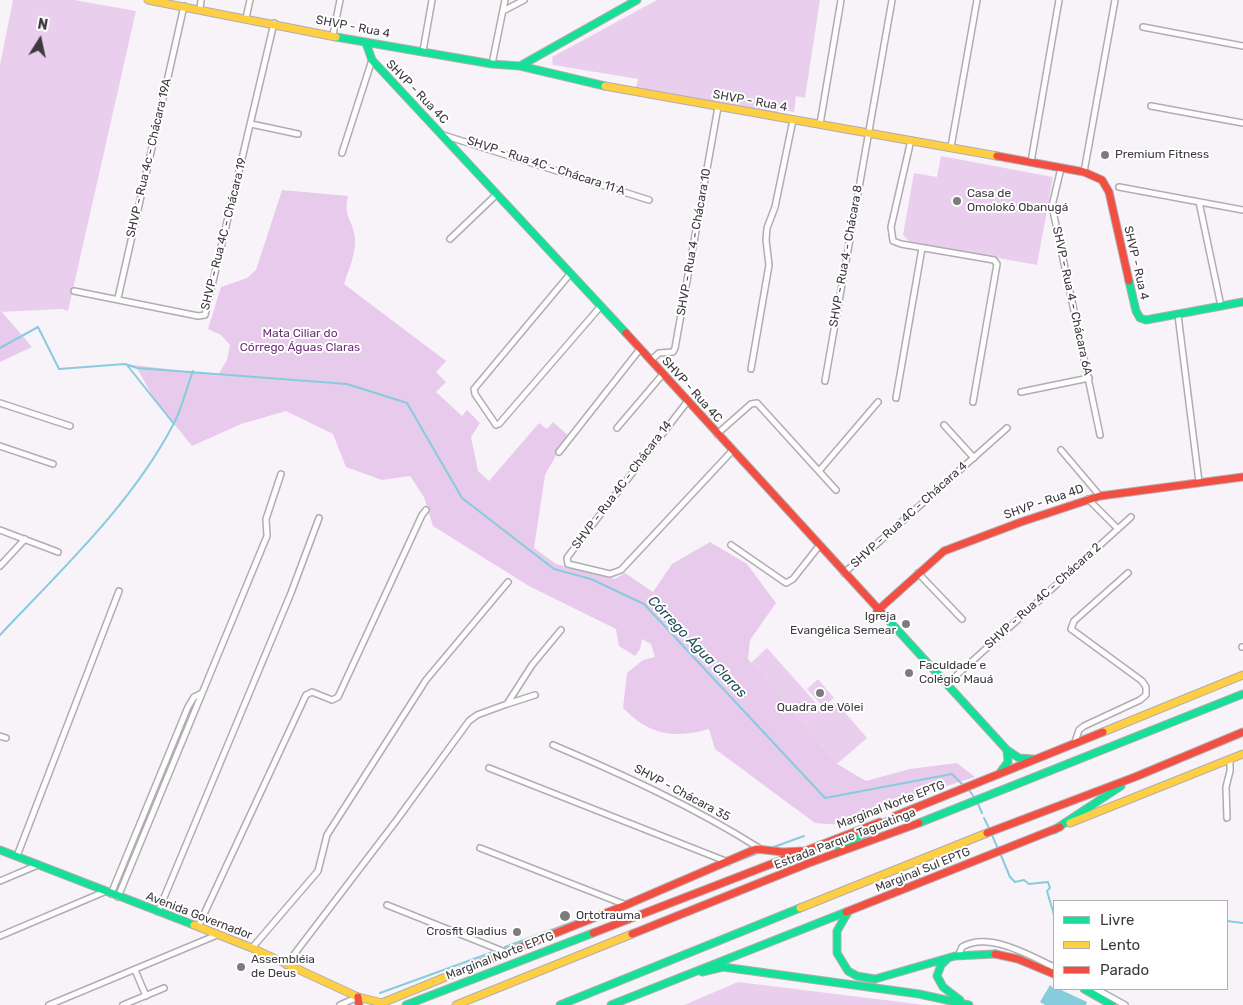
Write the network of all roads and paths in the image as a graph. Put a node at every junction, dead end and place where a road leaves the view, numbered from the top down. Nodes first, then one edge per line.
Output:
1 (148, 0) edge
2 (201, 0) edge
3 (250, 0) edge
4 (340, 0) edge
5 (432, 0) edge
6 (505, 0) edge
7 (524, 0) edge
8 (637, 0) edge
9 (841, 0) edge
10 (892, 0) edge
11 (977, 0) edge
12 (1059, 0) edge
13 (1115, 0) edge
14 (184, 6) junction
15 (200, 9) junction
16 (503, 11) junction
17 (246, 18) junction
18 (274, 23) junction
19 (1143, 27) dead end
20 (333, 35) junction
21 (366, 43) junction
22 (1243, 46) edge
23 (423, 52) junction
24 (372, 60) junction
25 (492, 64) junction
26 (520, 66) junction
27 (1150, 106) dead end
28 (718, 107) junction
29 (792, 120) junction
30 (1243, 123) edge
31 (251, 124) junction
32 (820, 124) junction
33 (869, 132) junction
34 (298, 134) dead end
35 (442, 134) junction
36 (911, 140) junction
37 (951, 147) junction
38 (342, 153) dead end
39 (1031, 162) junction
40 (1061, 168) junction
41 (1084, 172) junction
42 (1119, 188) dead end
43 (496, 195) junction
44 (650, 200) dead end
45 (1199, 202) junction
46 (1243, 210) edge
47 (450, 239) dead end
48 (922, 248) junction
49 (570, 274) junction
50 (74, 291) dead end
51 (118, 298) junction
52 (1243, 302) edge
53 (1222, 306) junction
54 (600, 307) junction
55 (1178, 315) junction
56 (640, 349) junction
57 (650, 360) junction
58 (751, 368) dead end
59 (663, 374) junction
60 (1088, 378) junction
61 (825, 381) dead end
62 (1020, 392) dead end
63 (896, 398) dead end
64 (0, 402) edge
65 (687, 402) junction
66 (878, 402) dead end
67 (973, 402) dead end
68 (944, 425) dead end
69 (70, 426) dead end
70 (617, 428) dead end
71 (1008, 428) dead end
72 (717, 435) junction
73 (1100, 435) dead end
74 (0, 446) edge
75 (1061, 450) dead end
76 (732, 451) junction
77 (559, 452) dead end
78 (974, 458) junction
79 (53, 464) dead end
80 (819, 471) junction
81 (281, 474) dead end
82 (1243, 477) edge
83 (1199, 482) junction
84 (836, 490) dead end
85 (1100, 496) junction
86 (1088, 499) junction
87 (426, 510) dead end
88 (1131, 517) dead end
89 (319, 518) dead end
90 (1118, 529) junction
91 (0, 530) edge
92 (25, 539) junction
93 (731, 545) dead end
94 (819, 546) junction
95 (58, 552) dead end
96 (0, 566) edge
97 (844, 573) junction
98 (918, 573) junction
99 (1128, 573) dead end
100 (508, 582) dead end
101 (119, 591) dead end
102 (877, 610) junction
103 (962, 619) dead end
104 (561, 630) dead end
105 (1243, 674) edge
106 (947, 684) junction
107 (1243, 694) edge
108 (535, 695) dead end
109 (507, 704) junction
110 (1243, 732) edge
111 (1075, 742) junction
112 (553, 744) dead end
113 (1007, 750) junction
114 (1243, 754) edge
115 (1035, 758) junction
116 (1230, 758) junction
117 (489, 768) dead end
118 (999, 774) junction
119 (1135, 777) junction
120 (899, 815) junction
121 (1227, 818) dead end
122 (1054, 830) junction
123 (480, 848) dead end
124 (759, 848) junction
125 (0, 850) edge
126 (803, 851) junction
127 (17, 856) junction
128 (729, 862) junction
129 (809, 863) junction
130 (38, 864) junction
131 (0, 881) edge
132 (111, 894) junction
133 (387, 905) dead end
134 (626, 905) junction
135 (158, 912) junction
136 (848, 912) junction
137 (198, 927) junction
138 (218, 935) junction
139 (0, 936) edge
140 (252, 948) junction
141 (505, 952) junction
142 (959, 954) junction
143 (286, 965) junction
144 (1053, 967) edge
145 (135, 970) junction
146 (694, 973) junction
147 (1053, 974) edge
148 (164, 988) dead end
149 (1086, 990) edge
150 (1098, 990) edge
151 (146, 996) junction
152 (359, 1001) edge
153 (49, 1005) edge
154 (123, 1005) edge
155 (340, 1005) edge
156 (406, 1005) edge
157 (456, 1005) edge
158 (560, 1005) edge
159 (611, 1005) edge
160 (969, 1005) edge
161 (1112, 1005) edge
162 (1125, 1005) edge

1 - 14 main road, SHVP - Rua 4
2 - 15 street
3 - 17 street
4 - 20 street
5 - 23 street
6 - 16 street
7 - 16 street
8 - 26 main road
9 - 32 street
10 - 33 street, SHVP - Rua 4 - Chácara 8
11 - 37 street
12 - 39 street
13 - 41 street
14 - 15 main road, SHVP - Rua 4
14 - 51 street, SHVP - Rua 4c - Chácara 19A
15 - 17 main road, SHVP - Rua 4
16 - 25 street
17 - 18 main road, SHVP - Rua 4
18 - 20 main road, SHVP - Rua 4
18 - 31 street, SHVP - Rua 4C - Chácara 19
19 - 22 street
20 - 21 main road, SHVP - Rua 4
21 - 23 main road, SHVP - Rua 4
21 - 24 main road, SHVP - Rua 4C
23 - 25 main road, SHVP - Rua 4
24 - 35 main road, SHVP - Rua 4C
24 - 38 street
25 - 26 main road, SHVP - Rua 4
26 - 28 main road, SHVP - Rua 4
27 - 30 street
28 - 29 main road, SHVP - Rua 4
28 - 57 street, SHVP - Rua 4 - Chácara 10
29 - 32 main road, SHVP - Rua 4
29 - 58 street
31 - 34 street
31 - 51 street, SHVP - Rua 4C - Chácara 19
32 - 33 main road, SHVP - Rua 4
33 - 36 main road, SHVP - Rua 4
33 - 61 street, SHVP - Rua 4 - Chácara 8
35 - 43 main road, SHVP - Rua 4C
35 - 44 street, SHVP - Rua 4C - Chácara 11 A
36 - 37 main road, SHVP - Rua 4
36 - 48 street
37 - 39 main road, SHVP - Rua 4
39 - 40 main road, SHVP - Rua 4
40 - 41 main road, SHVP - Rua 4
40 - 60 street, SHVP - Rua 4 - Chácara 6A
41 - 55 main road, SHVP - Rua 4
42 - 45 street
43 - 47 street
43 - 49 main road, SHVP - Rua 4C
45 - 46 street
45 - 53 street
48 - 63 street
48 - 67 street
49 - 54 main road, SHVP - Rua 4C
49 - 54 street
50 - 51 street, SHVP - Rua 4C - Chácara 19
52 - 53 main road, SHVP - Rua 4
53 - 55 main road, SHVP - Rua 4
54 - 56 main road, SHVP - Rua 4C
55 - 83 street
56 - 57 main road, SHVP - Rua 4C
56 - 77 street
57 - 59 main road, SHVP - Rua 4C
59 - 65 main road, SHVP - Rua 4C
59 - 70 street
60 - 62 street
60 - 73 street, SHVP - Rua 4 - Chácara 6A
64 - 69 street
65 - 72 main road, SHVP - Rua 4C
65 - 76 street, SHVP - Rua 4C - Chácara 14
66 - 80 street
68 - 78 street, SHVP - Rua 4C - Chácara 4
71 - 78 street, SHVP - Rua 4C - Chácara 4
72 - 76 main road, SHVP - Rua 4C
72 - 80 street
74 - 79 street
75 - 85 street
76 - 94 main road, SHVP - Rua 4C
78 - 97 street, SHVP - Rua 4C - Chácara 4
80 - 84 street
81 - 132 street
82 - 83 main road, SHVP - Rua 4D
83 - 85 main road, SHVP - Rua 4D
85 - 86 main road, SHVP - Rua 4D
86 - 90 street
86 - 98 main road, SHVP - Rua 4D
87 - 137 street
88 - 90 street, SHVP - Rua 4C - Chácara 2
89 - 135 street
90 - 106 street, SHVP - Rua 4C - Chácara 2
91 - 92 street
92 - 95 street
92 - 96 street
93 - 94 street
94 - 97 main road, SHVP - Rua 4C
97 - 102 main road, SHVP - Rua 4C
98 - 102 main road, SHVP - Rua 4D
98 - 103 street
99 - 111 street
100 - 140 street
101 - 127 street
102 - 106 main road, SHVP - Rua 4C
104 - 109 street
105 - 111 main road, Marginal Norte EPTG
106 - 113 main road, SHVP - Rua 4C
107 - 129 main road, Estrada Parque Taguatinga
108 - 109 street
109 - 143 street
110 - 119 main road
111 - 115 main road, Marginal Norte EPTG
112 - 124 street, SHVP - Chácara 35
113 - 115 main road, SHVP - Rua 4C
113 - 118 main road
114 - 116 main road, Marginal Sul EPTG
115 - 118 main road, Marginal Norte EPTG
116 - 121 street
116 - 122 main road, Marginal Sul EPTG
117 - 128 street
118 - 120 main road, Marginal Norte EPTG
119 - 122 main road
119 - 158 main road
120 - 126 main road, Marginal Norte EPTG
120 - 129 main road
122 - 136 main road, Marginal Sul EPTG
123 - 134 street
124 - 126 main road, SHVP - Chácara 35
124 - 128 main road
125 - 127 main road, Avenida Governador
126 - 156 main road, Marginal Norte EPTG
127 - 130 main road, Avenida Governador
128 - 134 main road
129 - 157 main road, Estrada Parque Taguatinga
130 - 131 street
130 - 132 main road, Avenida Governador
132 - 135 main road, Avenida Governador
132 - 139 street
133 - 141 street
134 - 141 main road
135 - 137 main road, Avenida Governador
136 - 142 main road
136 - 146 main road, Marginal Sul EPTG
137 - 138 main road, Avenida Governador
138 - 140 main road, Avenida Governador
138 - 145 street
140 - 143 main road, Avenida Governador
141 - 152 main road, Avenida Governador
142 - 144 street
142 - 147 main road
142 - 160 main road
143 - 152 main road, Avenida Governador
145 - 151 street
145 - 153 street
146 - 159 main road, Marginal Sul EPTG
146 - 160 main road
148 - 151 street
149 - 161 main road
150 - 162 street
151 - 154 street
152 - 155 street

